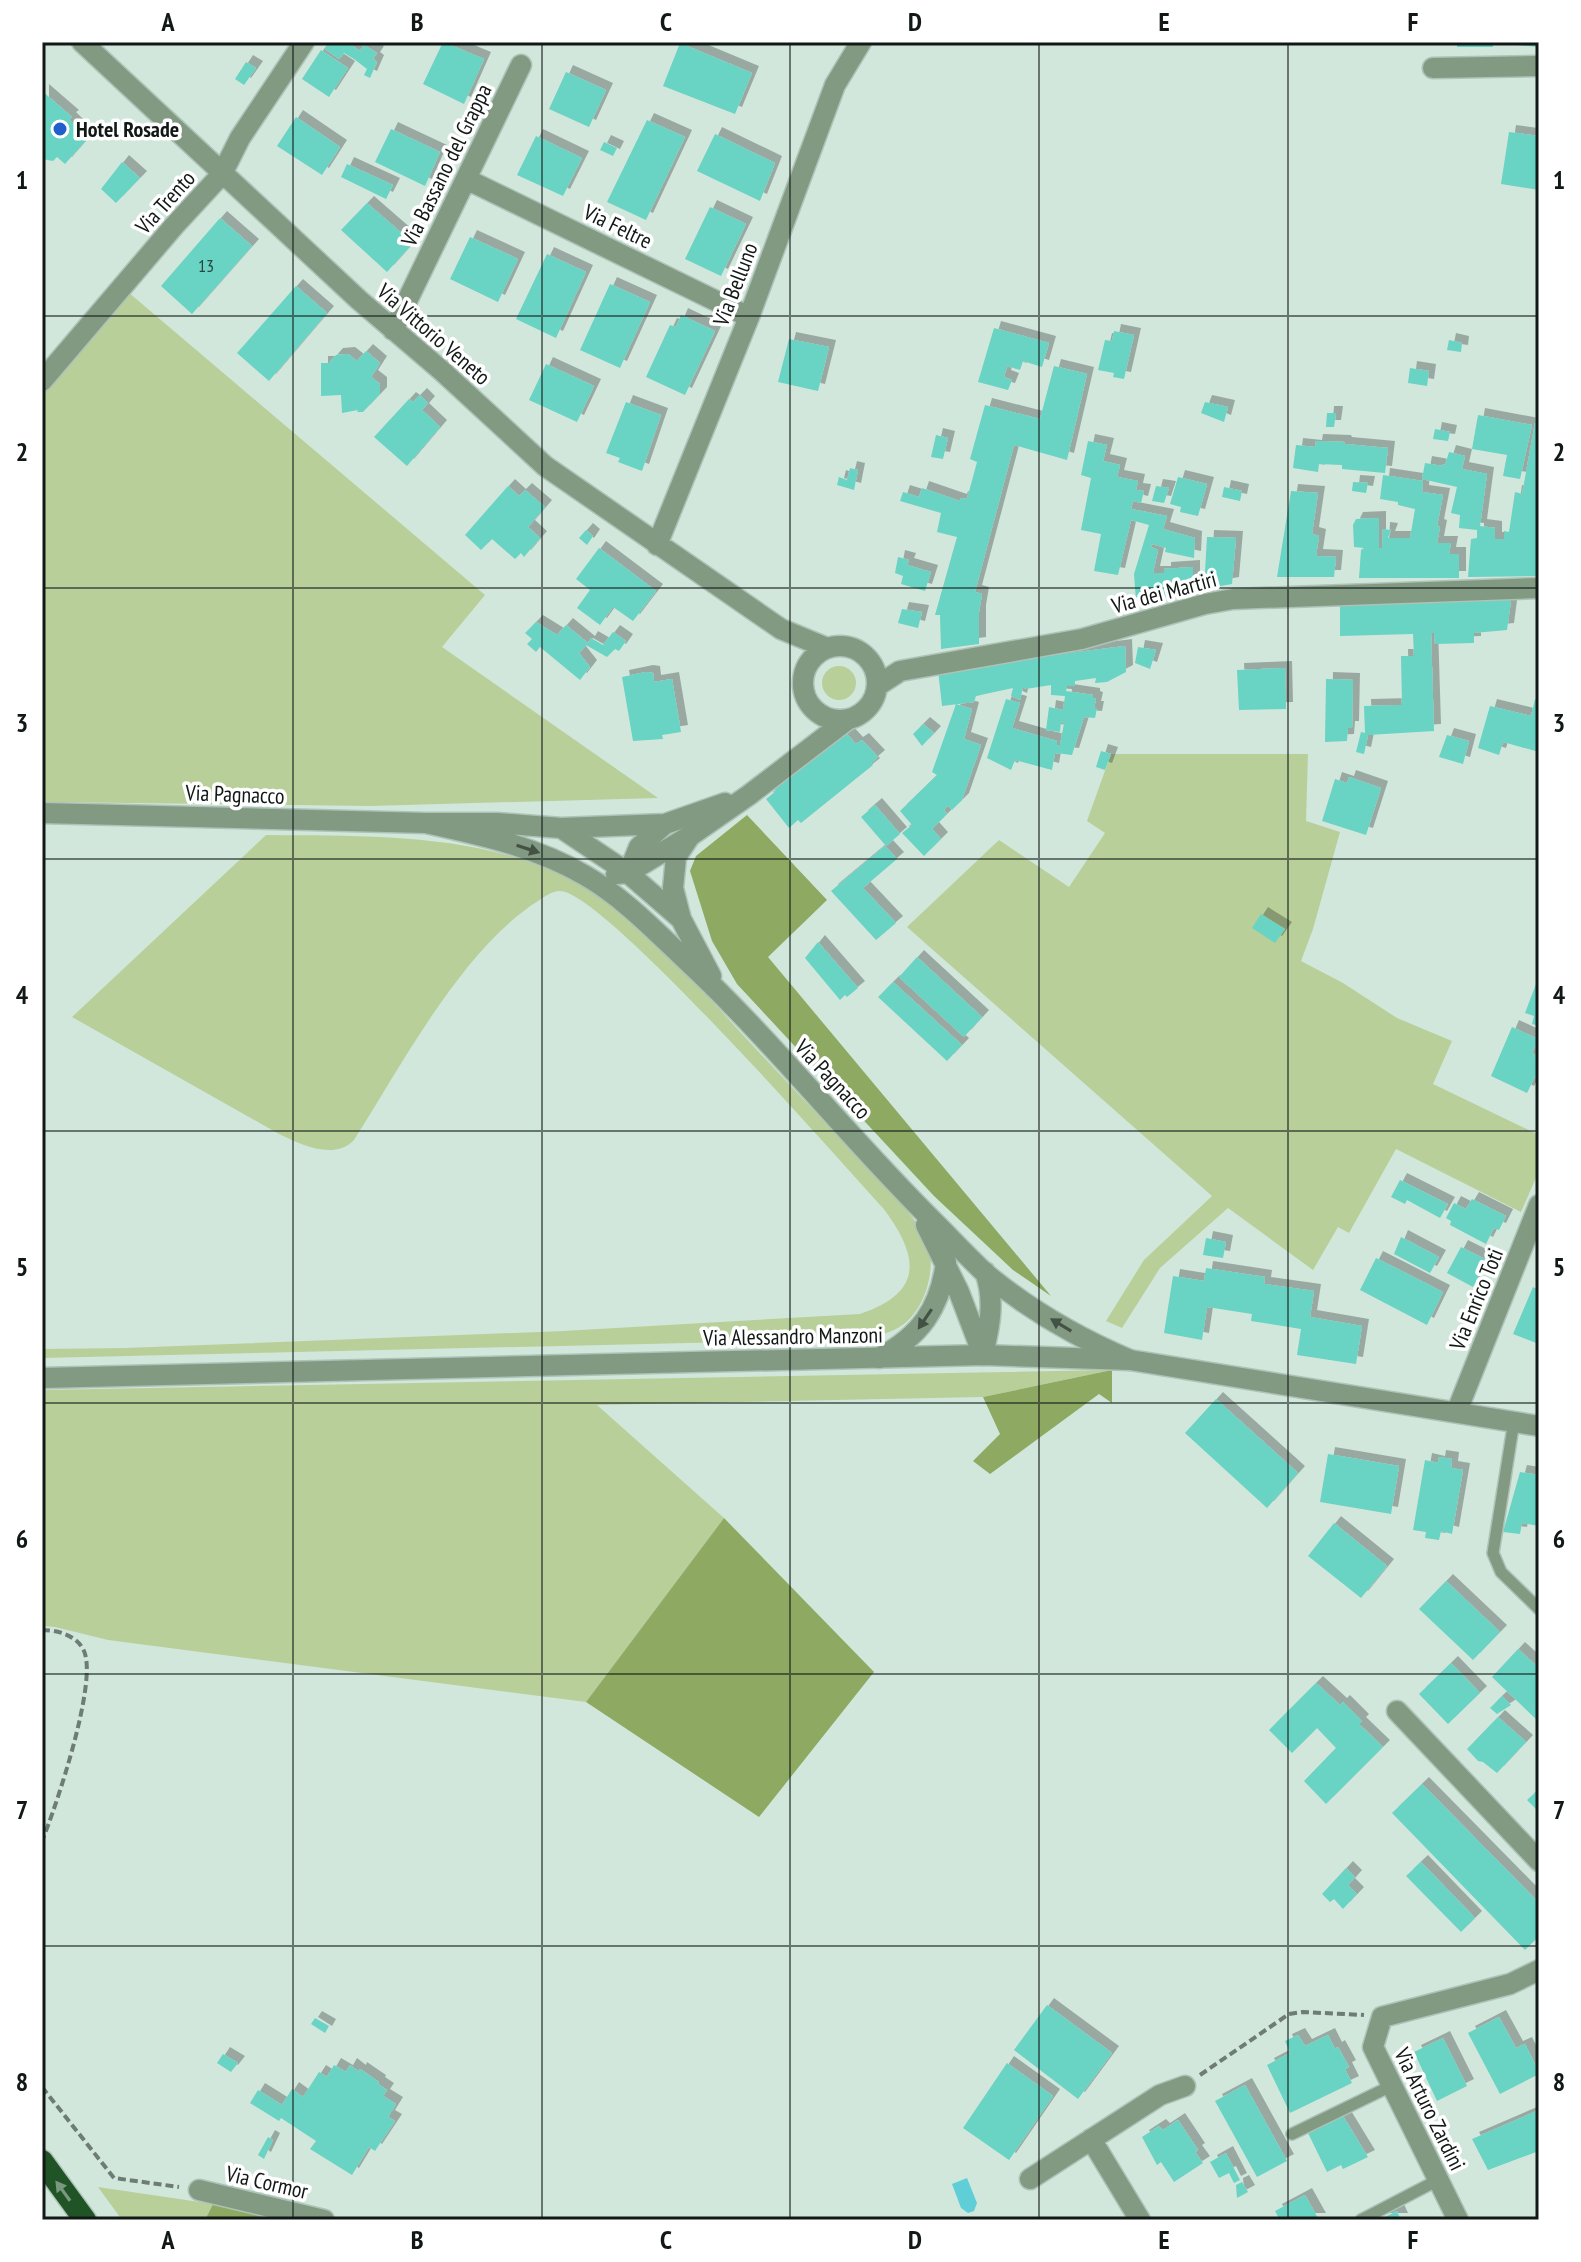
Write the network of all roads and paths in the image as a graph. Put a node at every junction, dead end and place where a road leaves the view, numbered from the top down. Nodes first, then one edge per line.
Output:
1 (82, 42) edge
2 (304, 42) edge
3 (861, 42) edge
4 (521, 65) dead end
5 (1539, 66) edge
6 (1433, 68) dead end
7 (222, 174) junction
8 (466, 179) junction
9 (749, 317) junction
10 (393, 330) junction
11 (42, 381) edge
12 (657, 545) junction
13 (1539, 588) edge
14 (781, 629) junction
15 (827, 648) junction
16 (871, 663) junction
17 (806, 668) junction
18 (900, 671) junction
19 (877, 686) junction
20 (811, 707) junction
21 (847, 720) junction
22 (807, 751) junction
23 (749, 795) junction
24 (42, 813) edge
25 (426, 823) junction
26 (665, 824) junction
27 (561, 828) junction
28 (690, 836) junction
29 (628, 873) junction
30 (588, 876) junction
31 (633, 911) junction
32 (681, 919) junction
33 (718, 990) junction
34 (912, 1200) junction
35 (1539, 1205) edge
36 (946, 1262) junction
37 (985, 1272) junction
38 (983, 1355) junction
39 (879, 1358) junction
40 (1130, 1360) junction
41 (42, 1378) edge
42 (1457, 1411) junction
43 (1514, 1421) junction
44 (1539, 1426) edge
45 (1539, 1609) edge
46 (42, 1630) edge
47 (1397, 1711) dead end
48 (42, 1841) edge
49 (1539, 1861) edge
50 (1539, 1970) edge
51 (1382, 2017) junction
52 (1185, 2086) joint
53 (1391, 2086) junction
54 (42, 2087) edge
55 (1292, 2134) dead end
56 (1091, 2139) junction
57 (42, 2161) edge
58 (1030, 2179) dead end
59 (1438, 2180) junction
60 (199, 2190) joint
61 (85, 2220) edge
62 (324, 2220) edge
63 (1140, 2220) edge
64 (1361, 2220) edge
65 (1458, 2220) edge

1 - 7 street, Via Vittorio Veneto
2 - 7 street, Via Trento
3 - 9 street, Via Belluno
4 - 8 street, Via Bassano del Grappa
5 - 6 street
7 - 10 street, Via Vittorio Veneto
7 - 11 street, Via Trento
8 - 9 street, Via Feltre
8 - 10 street, Via Bassano del Grappa
9 - 12 street, Via Belluno
10 - 12 street, Via Vittorio Veneto
12 - 14 street, Via Vittorio Veneto
13 - 18 street, Via dei Martiri
14 - 15 street, Via Vittorio Veneto
14 - 17 street, Via Vittorio Veneto
15 - 16 street
15 - 17 street
16 - 18 street, Via dei Martiri
16 - 19 street
17 - 20 street
18 - 19 street, Via dei Martiri
19 - 21 street
20 - 21 street
20 - 22 street
21 - 22 street, Via Pagnacco
22 - 23 street, Via Pagnacco
23 - 26 street, Via Pagnacco
23 - 28 street, Via Pagnacco
24 - 25 street, Via Pagnacco
25 - 27 street, Via Pagnacco
25 -> 30 street, Via Pagnacco
26 - 27 street, Via Pagnacco
26 - 29 street, Via Pagnacco
27 - 29 street, Via Pagnacco
28 - 29 street, Via Pagnacco
28 - 32 street, Via Pagnacco
29 - 30 street, Via Pagnacco
29 - 31 street
29 - 32 street, Via Pagnacco
30 - 31 street, Via Pagnacco
31 - 33 street, Via Pagnacco
32 - 33 street, Via Pagnacco
33 - 34 street, Via Pagnacco
34 - 36 street, Via Pagnacco
34 - 37 street, Via Pagnacco
35 - 42 street, Via Enrico Toti
36 - 38 street, Via Pagnacco
36 -> 39 street
37 - 38 street
40 -> 37 street, Via Pagnacco
38 - 39 street, Via Alessandro Manzoni
38 - 40 street, Via Alessandro Manzoni
39 - 41 street, Via Alessandro Manzoni
40 - 42 street, Via Alessandro Manzoni
42 - 43 street, Via Alessandro Manzoni
43 - 44 street, Via Alessandro Manzoni
43 - 45 lane
46 - 48 path
47 - 49 street
50 - 51 street
51 - 52 path
51 - 53 street, Via Arturo Zardini
52 - 56 street
53 - 55 lane
53 - 59 street, Via Arturo Zardini
54 - 60 path
56 - 58 street
56 - 63 street
61 -> 57 highway
59 - 64 lane
59 - 65 street, Via Arturo Zardini
60 - 62 street, Via Cormor

